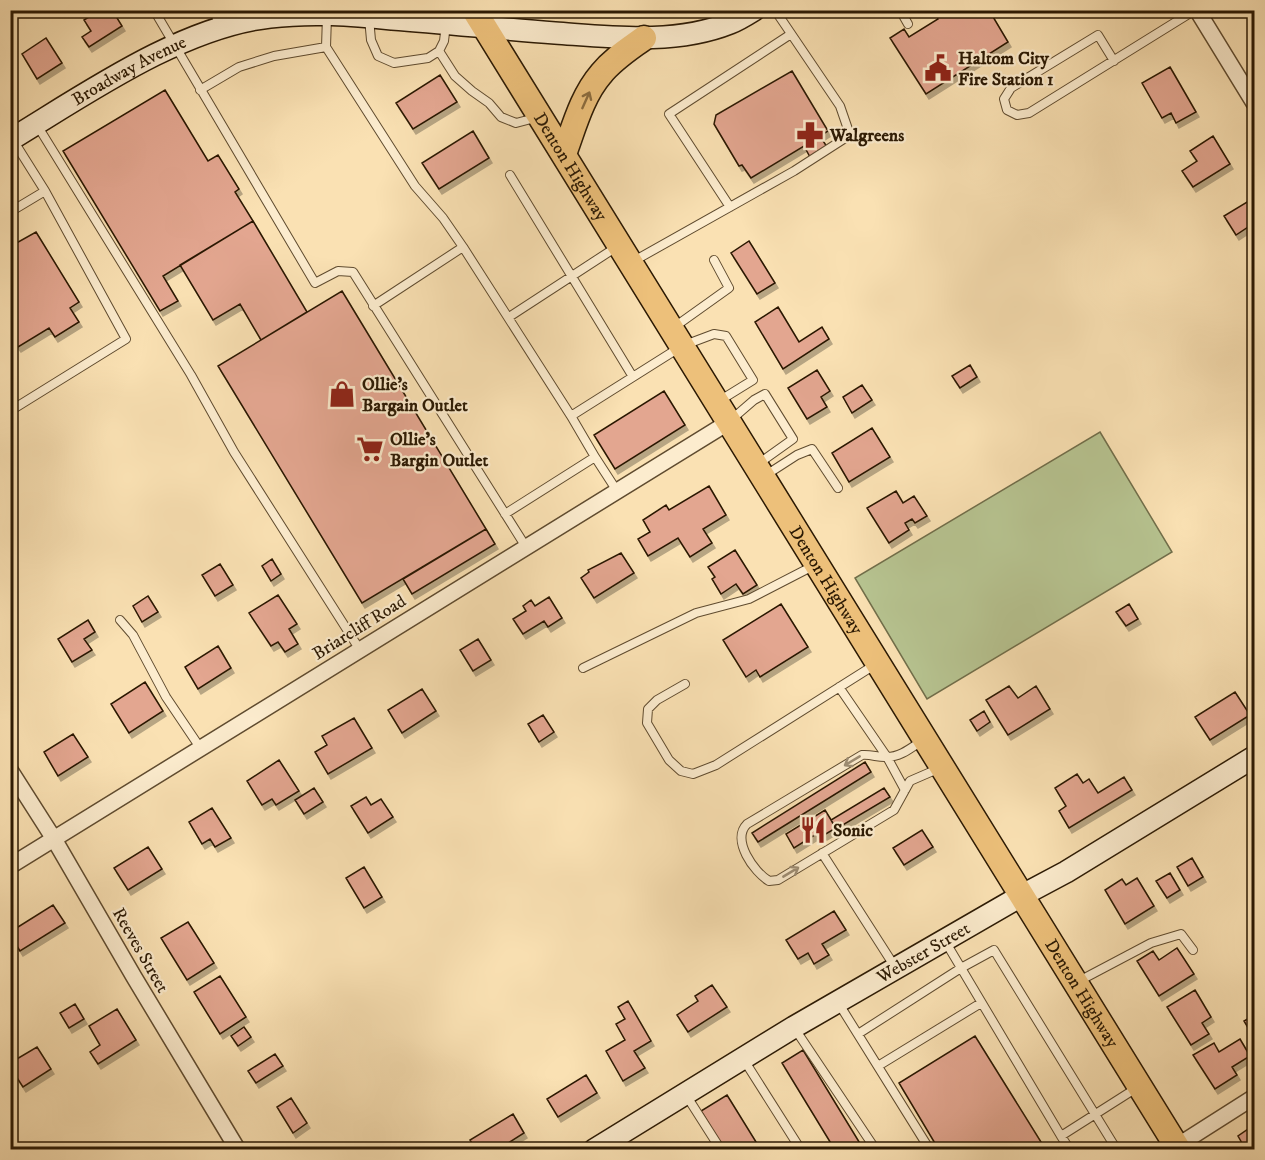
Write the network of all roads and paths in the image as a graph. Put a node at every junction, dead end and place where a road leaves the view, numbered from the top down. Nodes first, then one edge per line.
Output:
1 (754, 10) edge
2 (775, 10) edge
3 (900, 10) edge
4 (1196, 10) edge
5 (157, 12) edge
6 (303, 12) edge
7 (327, 15) junction
8 (369, 17) junction
9 (479, 18) edge
10 (217, 19) edge
11 (446, 23) junction
12 (908, 24) dead end
13 (791, 34) junction
14 (644, 38) junction
15 (175, 46) junction
16 (326, 47) junction
17 (439, 51) junction
18 (1114, 61) junction
19 (200, 90) junction
20 (1254, 103) edge
21 (539, 116) junction
22 (36, 124) junction
23 (11, 140) edge
24 (564, 154) junction
25 (510, 174) dead end
26 (45, 191) junction
27 (730, 207) junction
28 (10, 212) edge
29 (463, 247) junction
30 (625, 254) junction
31 (714, 260) dead end
32 (572, 277) junction
33 (373, 306) junction
34 (509, 317) junction
35 (676, 337) junction
36 (633, 377) junction
37 (10, 411) edge
38 (722, 412) junction
39 (571, 416) junction
40 (596, 457) junction
41 (759, 472) junction
42 (838, 488) dead end
43 (617, 491) junction
44 (505, 514) junction
45 (526, 548) junction
46 (816, 564) junction
47 (120, 620) dead end
48 (360, 650) junction
49 (877, 663) junction
50 (583, 668) dead end
51 (685, 684) dead end
52 (839, 687) junction
53 (924, 739) junction
54 (201, 749) junction
55 (1254, 757) edge
56 (887, 758) junction
57 (942, 767) junction
58 (10, 770) edge
59 (905, 790) junction
60 (54, 839) junction
61 (822, 853) junction
62 (10, 866) edge
63 (1021, 896) junction
64 (945, 941) junction
65 (1193, 950) dead end
66 (961, 968) junction
67 (896, 969) junction
68 (1076, 983) junction
69 (838, 1003) junction
70 (981, 1003) junction
71 (794, 1027) junction
72 (858, 1034) junction
73 (742, 1058) junction
74 (878, 1066) junction
75 (1140, 1087) junction
76 (685, 1093) junction
77 (1254, 1097) edge
78 (1096, 1114) junction
79 (1061, 1136) junction
80 (1178, 1148) edge
81 (238, 1149) edge
82 (594, 1149) edge
83 (721, 1149) edge
84 (801, 1149) edge
85 (876, 1149) edge
86 (930, 1149) edge
87 (1070, 1149) edge
88 (1117, 1149) edge

1 - 14 main road, Broadway Avenue
2 - 13 lane
3 - 12 lane
4 - 18 lane
4 - 20 street
5 - 15 lane
6 - 7 main road, Broadway Avenue
6 - 10 main road, Broadway Avenue
7 - 8 main road, Broadway Avenue
7 - 16 lane
8 - 11 main road, Broadway Avenue
8 - 17 lane
9 - 11 main road, Broadway Avenue
9 - 14 main road, Broadway Avenue
9 - 21 main road, Denton Highway
10 - 15 main road, Broadway Avenue
11 - 17 lane
13 - 27 lane
13 - 27 lane
24 -> 14 main road
15 - 19 lane
15 - 22 main road, Broadway Avenue
16 - 19 lane
16 - 29 lane
17 - 21 lane
18 - 18 lane
19 - 33 lane
21 - 24 main road, Denton Highway
22 - 23 main road, Broadway Avenue
22 - 48 lane
23 - 26 lane
24 - 30 main road, Denton Highway
25 - 32 lane
26 - 28 lane
26 - 37 lane
27 - 30 lane
29 - 33 lane
29 - 34 lane
30 - 32 lane
30 - 35 main road, Denton Highway
31 - 35 lane
32 - 34 lane
32 - 36 lane
33 - 44 lane
34 - 39 lane
35 - 36 lane
35 - 38 main road, Denton Highway
35 - 38 lane
36 - 39 lane
38 - 41 main road, Denton Highway
38 - 41 lane
38 - 43 street, Briarcliff Road
39 - 40 lane
40 - 43 lane
40 - 44 lane
41 - 42 lane
41 - 46 main road, Denton Highway
43 - 45 street, Briarcliff Road
44 - 45 lane
45 - 48 street, Briarcliff Road
46 - 49 main road, Denton Highway
46 - 50 lane
47 - 54 lane
48 - 54 street, Briarcliff Road
49 - 52 lane
49 - 53 main road, Denton Highway
51 - 52 lane
52 - 56 lane
53 - 56 lane
53 - 57 main road, Denton Highway
54 - 60 street, Briarcliff Road
55 - 63 main road, Webster Street
56 - 59 lane
56 -> 61 lane
57 - 59 lane
57 - 63 main road, Denton Highway
58 - 60 street, Reeves Street
59 - 61 lane
60 - 62 street, Briarcliff Road
60 - 81 street, Reeves Street
61 - 67 lane
63 - 64 main road, Webster Street
63 - 68 main road, Denton Highway
64 - 66 lane
64 - 67 main road, Webster Street
65 - 68 lane
66 - 70 lane
66 - 72 lane
66 - 78 lane
67 - 69 main road, Webster Street
68 - 75 main road, Denton Highway
69 - 71 main road, Webster Street
69 - 72 lane
70 - 74 lane
70 - 79 lane
71 - 73 main road, Webster Street
71 - 85 lane
72 - 74 lane
73 - 76 main road, Webster Street
73 - 84 lane
74 - 86 lane
75 - 78 lane
75 - 80 main road, Denton Highway
76 - 82 main road, Webster Street
76 - 83 lane
77 - 80 street
78 - 79 lane
78 - 88 lane
79 - 87 lane

